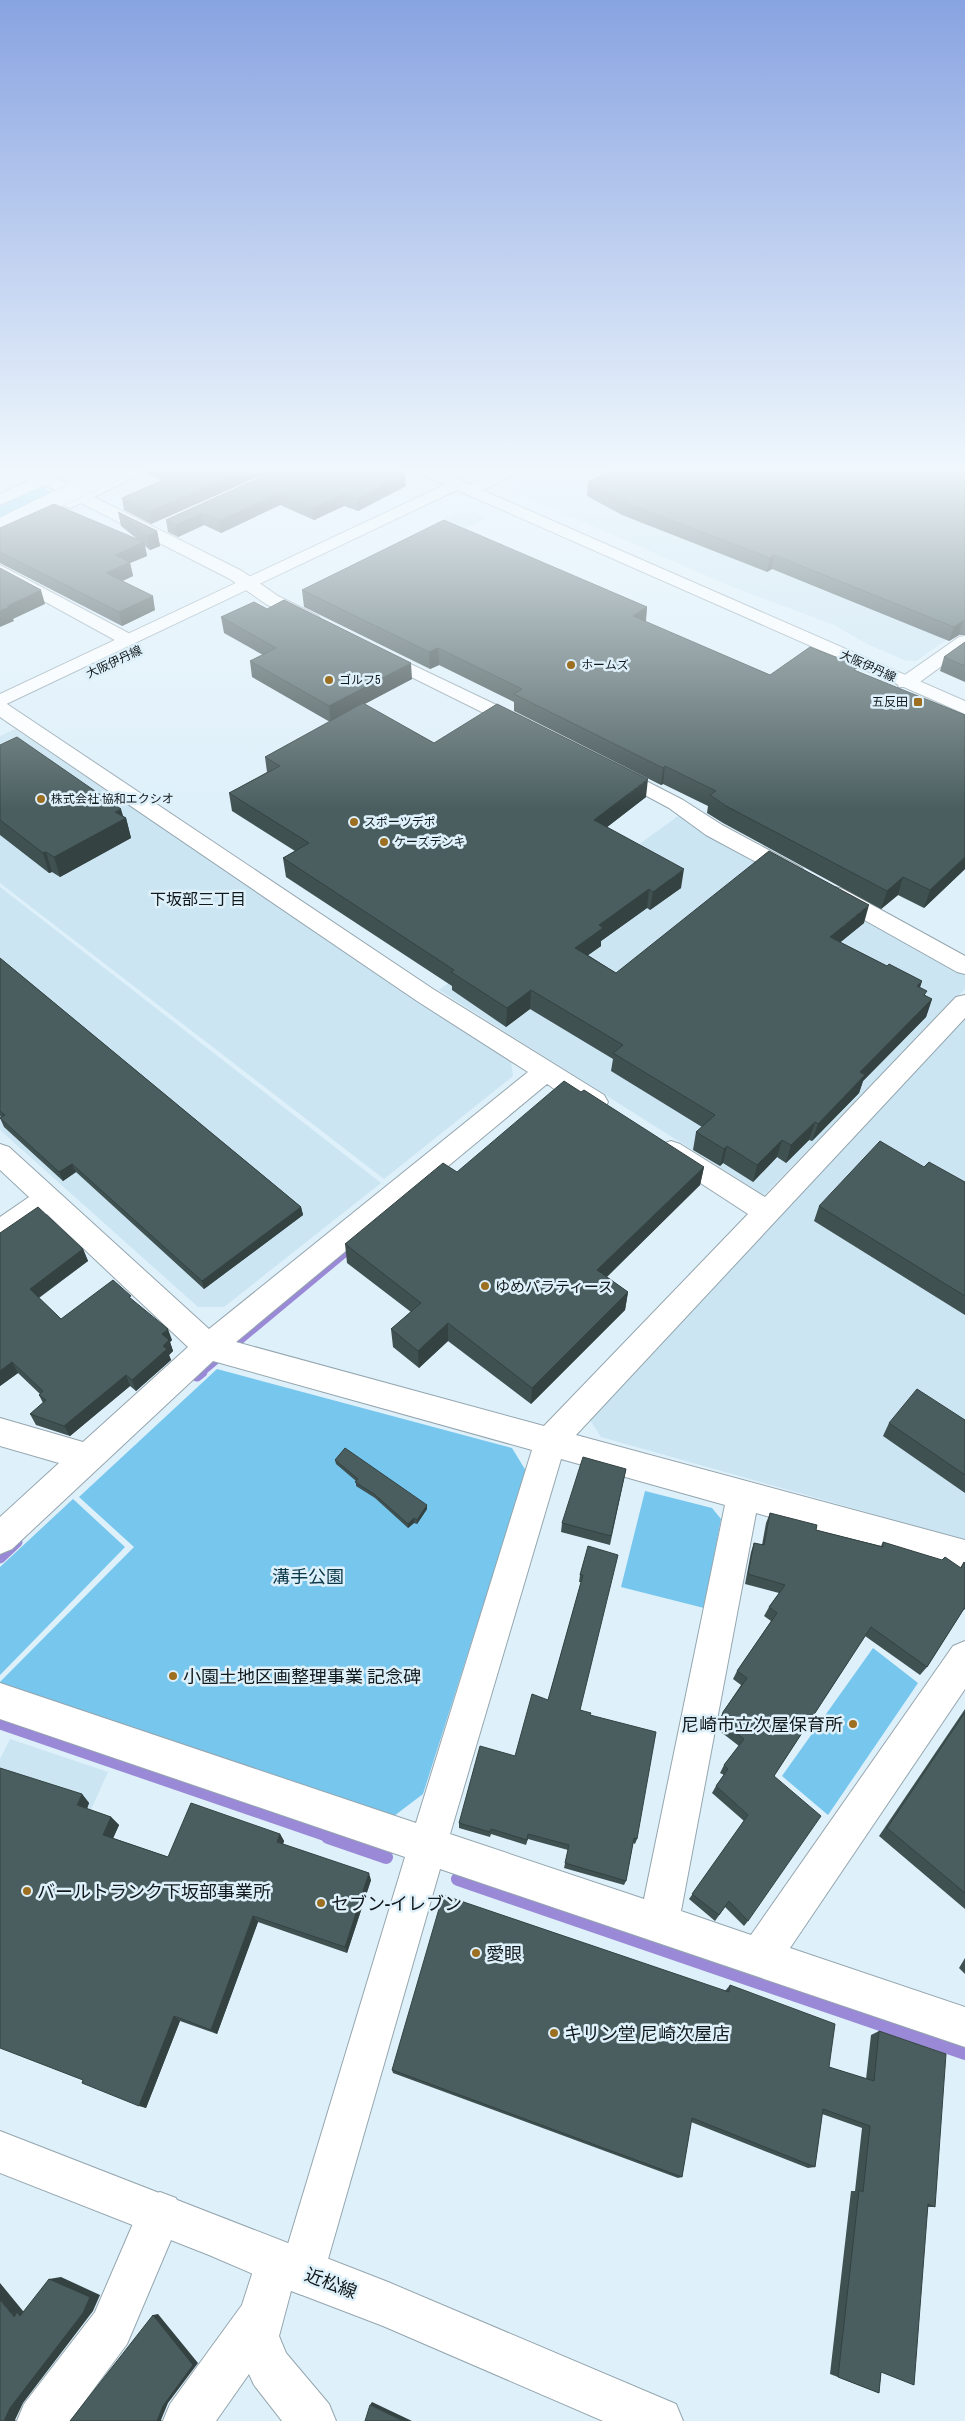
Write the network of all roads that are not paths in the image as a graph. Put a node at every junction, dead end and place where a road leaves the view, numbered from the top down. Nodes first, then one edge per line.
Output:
1 (24, 583) edge
2 (247, 583) edge
3 (266, 583) edge
4 (680, 583) edge
5 (255, 588) junction
6 (331, 630) edge
7 (128, 640) junction
8 (965, 641) edge
9 (357, 643) edge
10 (906, 683) junction
11 (965, 708) edge
12 (2, 710) edge
13 (542, 734) edge
14 (594, 760) edge
15 (965, 966) edge
16 (965, 1003) edge
17 (546, 1070) junction
18 (612, 1112) edge
19 (652, 1139) edge
20 (0, 1154) edge
21 (49, 1198) junction
22 (767, 1212) junction
23 (0, 1232) edge
24 (208, 1347) junction
25 (0, 1432) edge
26 (551, 1442) junction
27 (87, 1457) junction
28 (743, 1496) junction
29 (0, 1538) edge
30 (965, 1556) edge
31 (965, 1658) edge
32 (0, 1701) edge
33 (428, 1846) junction
34 (659, 1923) junction
35 (760, 1957) junction
36 (965, 2027) edge
37 (0, 2152) edge
38 (160, 2214) junction
39 (290, 2267) junction
40 (261, 2317) junction
41 (41, 2421) edge
42 (187, 2421) edge
43 (312, 2421) edge
44 (659, 2421) edge

1 - 7 main road
2 - 5 main road
3 - 5 main road, 大阪伊丹線
4 - 10 main road, 大阪伊丹線
5 - 6 main road
5 - 7 main road, 大阪伊丹線
5 - 12 main road, 大阪伊丹線
7 - 12 main road, 大阪伊丹線
8 - 10 main road
9 - 13 main road
10 - 11 main road, 大阪伊丹線
12 - 17 main road
14 - 15 main road
16 - 22 main road
17 - 18 main road
17 - 24 main road
19 - 22 main road
20 - 21 main road
21 - 23 main road
21 - 24 main road
22 - 26 main road
24 - 26 main road
24 - 27 main road
25 - 27 main road
26 - 28 main road
26 - 33 main road
27 - 29 main road
28 - 30 main road
28 - 34 main road
31 - 35 main road
32 - 33 main road
33 - 34 main road
33 - 39 main road
34 - 35 main road
35 - 36 main road
37 - 38 main road, 近松線
38 - 39 main road, 近松線
38 - 41 main road
39 - 40 main road
39 - 44 main road, 近松線
40 - 42 main road
40 - 43 main road

